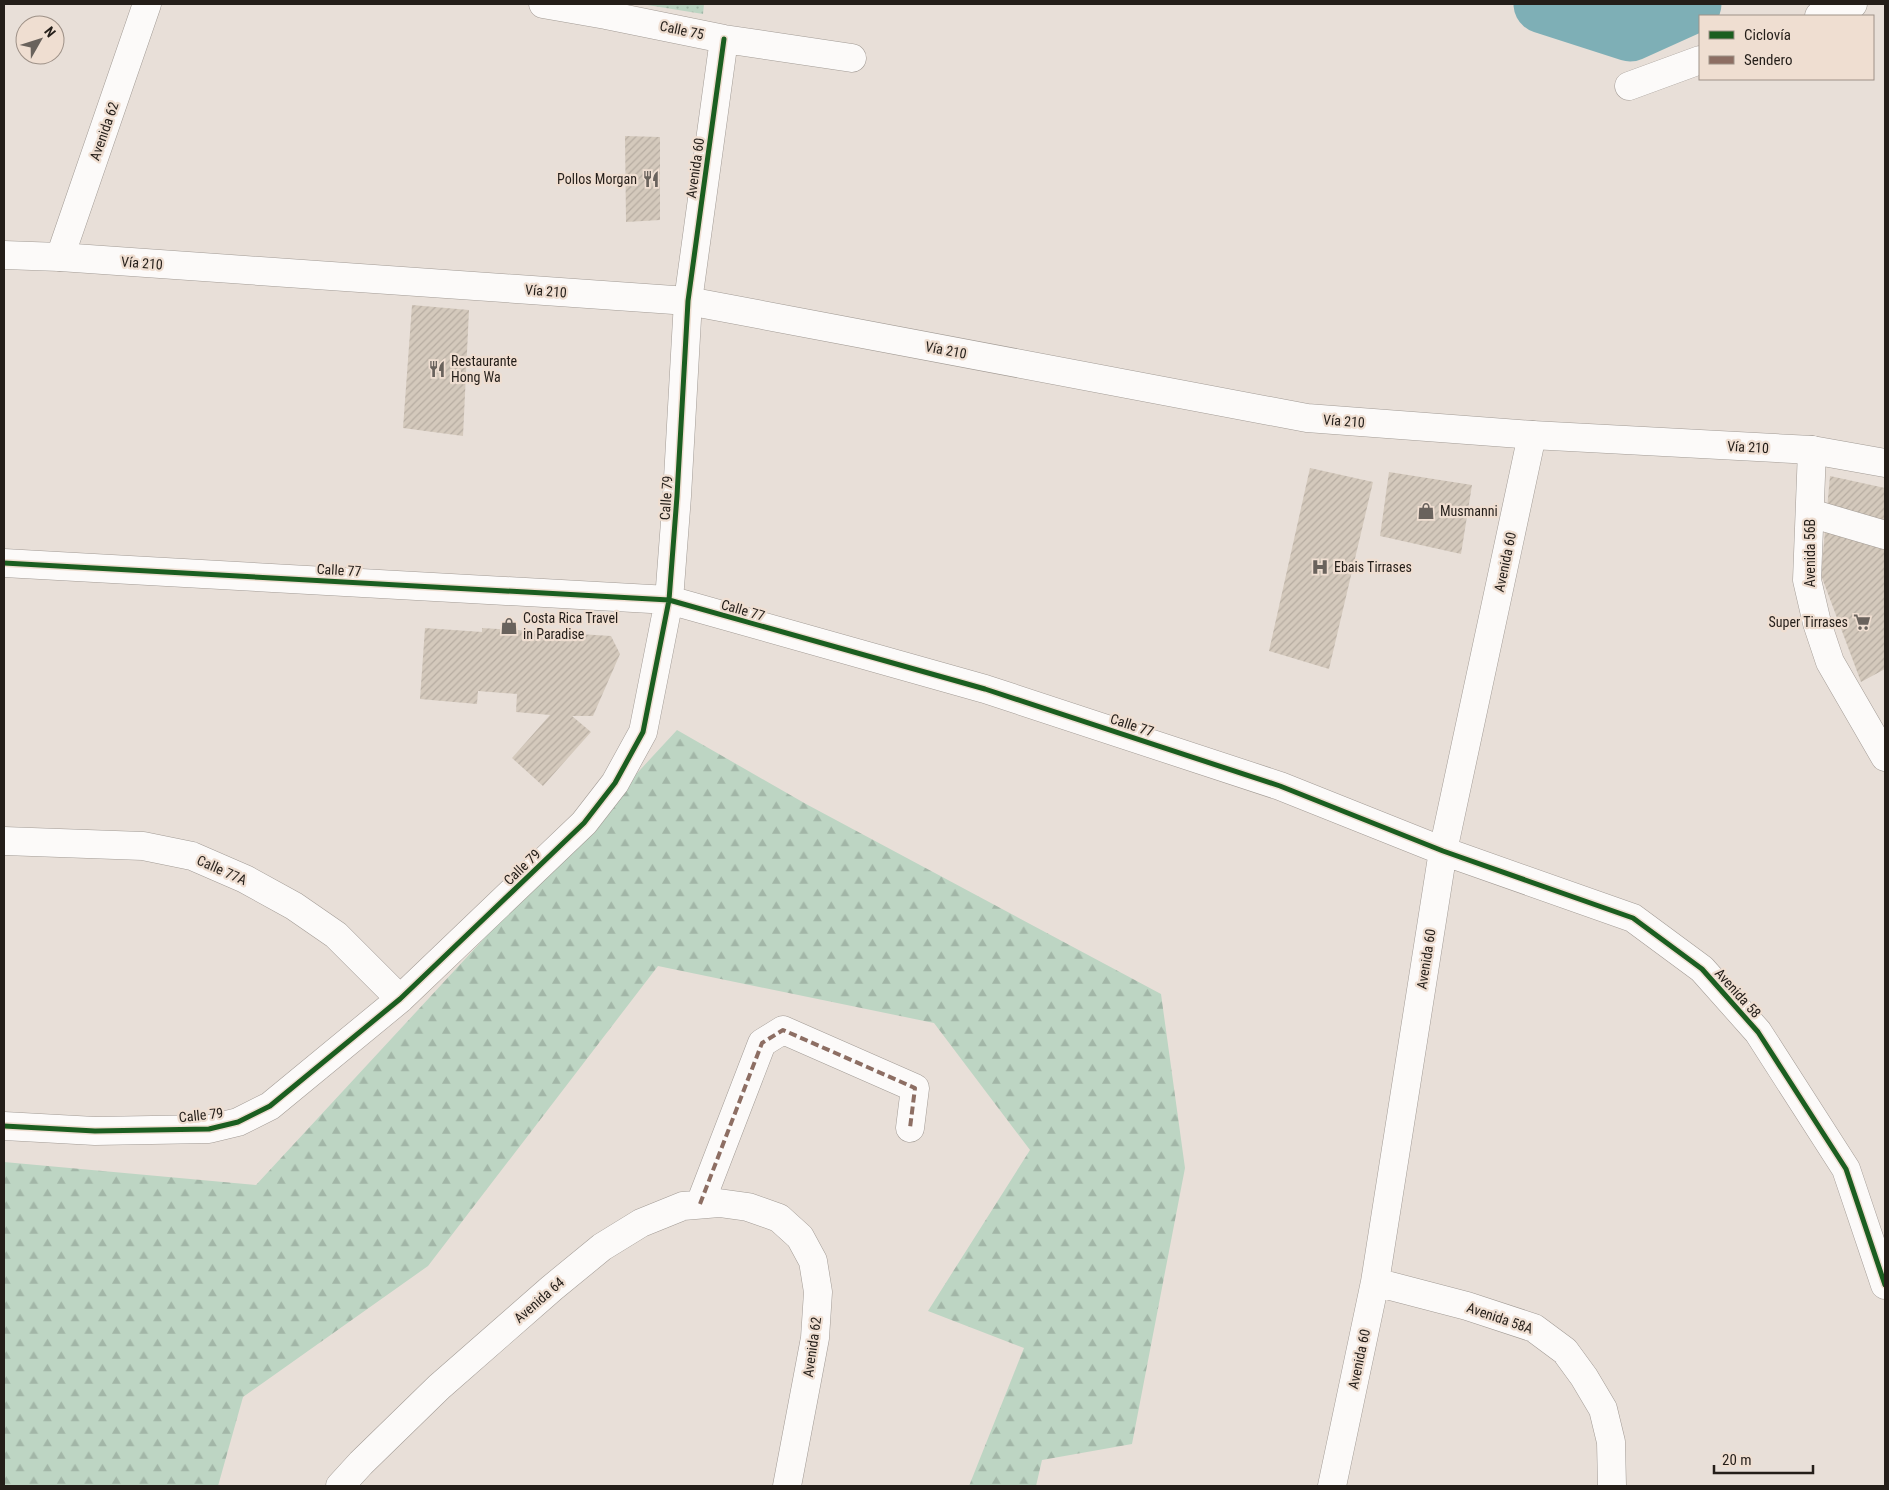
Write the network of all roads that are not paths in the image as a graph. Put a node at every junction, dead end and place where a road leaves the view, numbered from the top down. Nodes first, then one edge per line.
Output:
1 (147, 4) edge
2 (543, 4) edge
3 (1853, 4) edge
4 (1822, 15) edge
5 (724, 39) junction
6 (852, 58) dead end
7 (1699, 60) edge
8 (1629, 86) dead end
9 (4, 255) edge
10 (60, 257) junction
11 (688, 301) junction
12 (1532, 435) junction
13 (1812, 450) junction
14 (1885, 463) edge
15 (1810, 513) junction
16 (1885, 535) edge
17 (4, 563) edge
18 (669, 600) junction
19 (1885, 758) edge
20 (4, 841) edge
21 (1443, 851) junction
22 (400, 999) junction
23 (4, 1126) edge
24 (910, 1128) dead end
25 (700, 1204) junction
26 (779, 1218) joint
27 (1375, 1282) junction
28 (1885, 1285) edge
29 (340, 1486) edge
30 (787, 1486) edge
31 (1332, 1486) edge
32 (1612, 1486) edge

1 - 10 street, Avenida 62
2 - 5 street, Calle 75
3 - 4 street
5 - 6 street, Calle 75
5 - 11 street, Avenida 60
7 - 8 street
9 - 10 street, Vía 210
10 - 11 street, Vía 210
11 - 12 street, Vía 210
11 - 18 street, Calle 79
12 - 13 street, Vía 210
12 - 21 street, Avenida 60
13 - 14 street, Vía 210
13 - 15 street, Avenida 56B
15 - 16 street
15 - 19 street, Avenida 56B
17 - 18 street, Calle 77
18 - 21 street, Calle 77
18 - 22 street, Calle 79
20 - 22 street, Calle 77A
21 - 27 street, Avenida 60
21 - 28 street, Avenida 58
22 - 23 street, Calle 79
24 - 25 street
25 - 26 street, Avenida 64
25 - 29 street, Avenida 64
26 - 30 street, Avenida 62
27 - 31 street, Avenida 60
27 - 32 street, Avenida 58A

